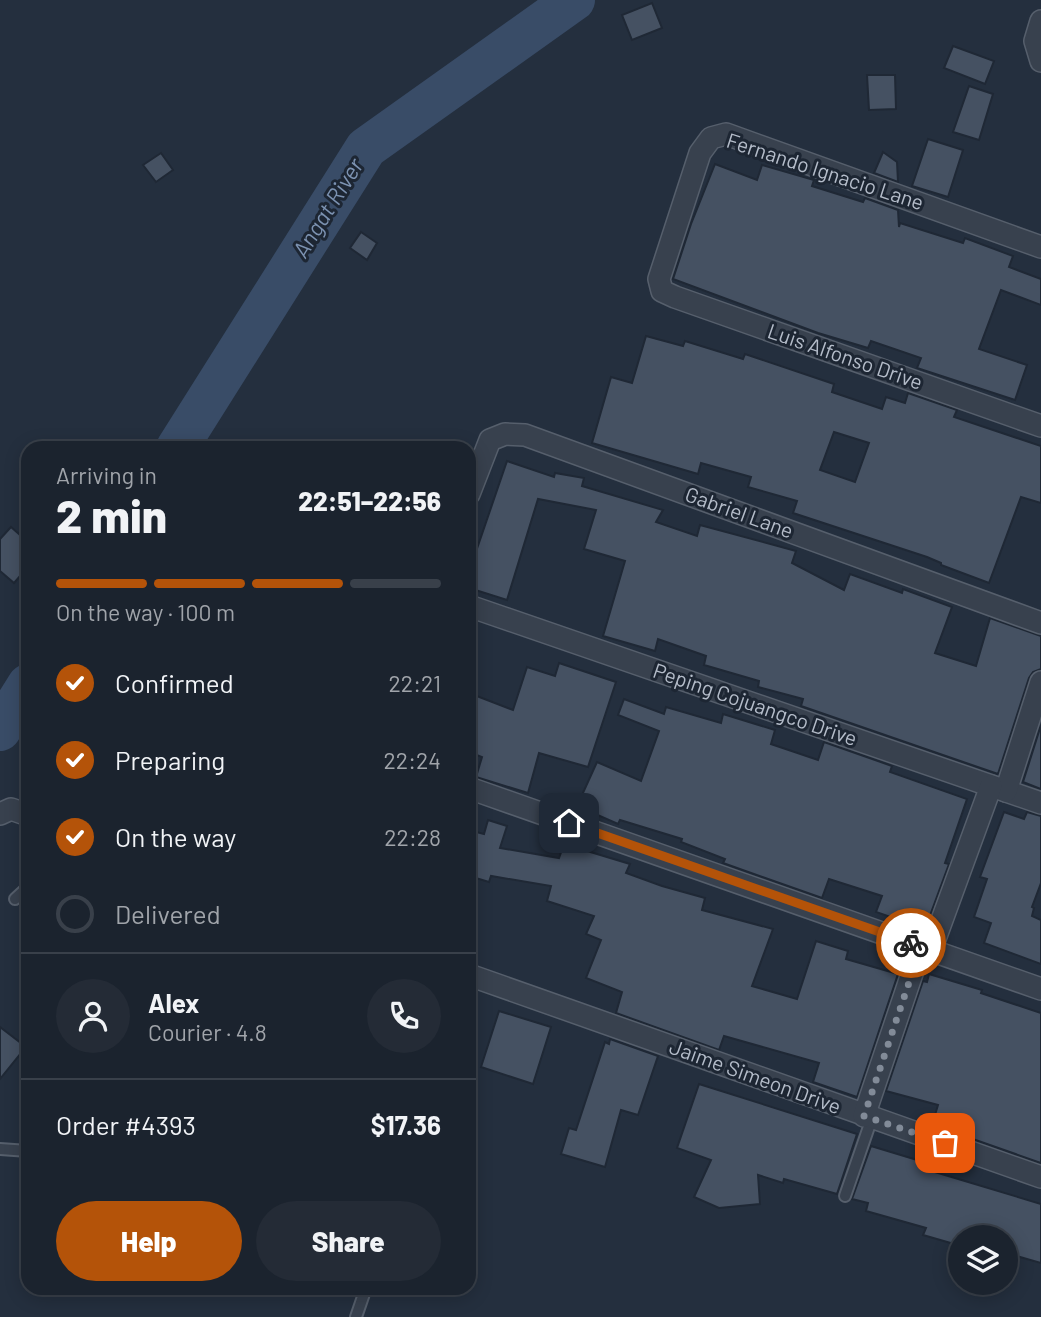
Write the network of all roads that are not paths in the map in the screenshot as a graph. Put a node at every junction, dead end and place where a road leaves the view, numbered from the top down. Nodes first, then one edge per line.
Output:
1 (1041, 21) edge
2 (1041, 61) edge
3 (1041, 247) edge
4 (659, 279) joint
5 (1041, 426) edge
6 (476, 476) edge
7 (476, 608) edge
8 (1041, 623) edge
9 (1041, 682) edge
10 (998, 789) junction
11 (476, 790) edge
12 (1041, 803) edge
13 (21, 813) edge
14 (0, 814) edge
15 (21, 893) edge
16 (15, 899) dead end
17 (926, 948) junction
18 (476, 977) edge
19 (1041, 989) edge
20 (868, 1117) junction
21 (0, 1149) edge
22 (21, 1150) edge
23 (1041, 1177) edge
24 (845, 1196) dead end
25 (364, 1295) edge
26 (356, 1317) edge

1 - 2 street
3 - 4 street, Fernando Ignacio Lane
4 - 5 street, Luis Alfonso Drive
6 - 8 street, Gabriel Lane
7 - 10 street, Peping Cojuangco Drive
9 - 10 street
10 - 12 street, Peping Cojuangco Drive
10 - 17 street
11 - 17 street
13 - 14 street
15 - 16 lane
17 - 19 street
17 - 20 street
18 - 20 street, Jaime Simeon Drive
20 - 23 street, Jaime Simeon Drive
20 - 24 lane
21 - 22 lane
25 - 26 lane

